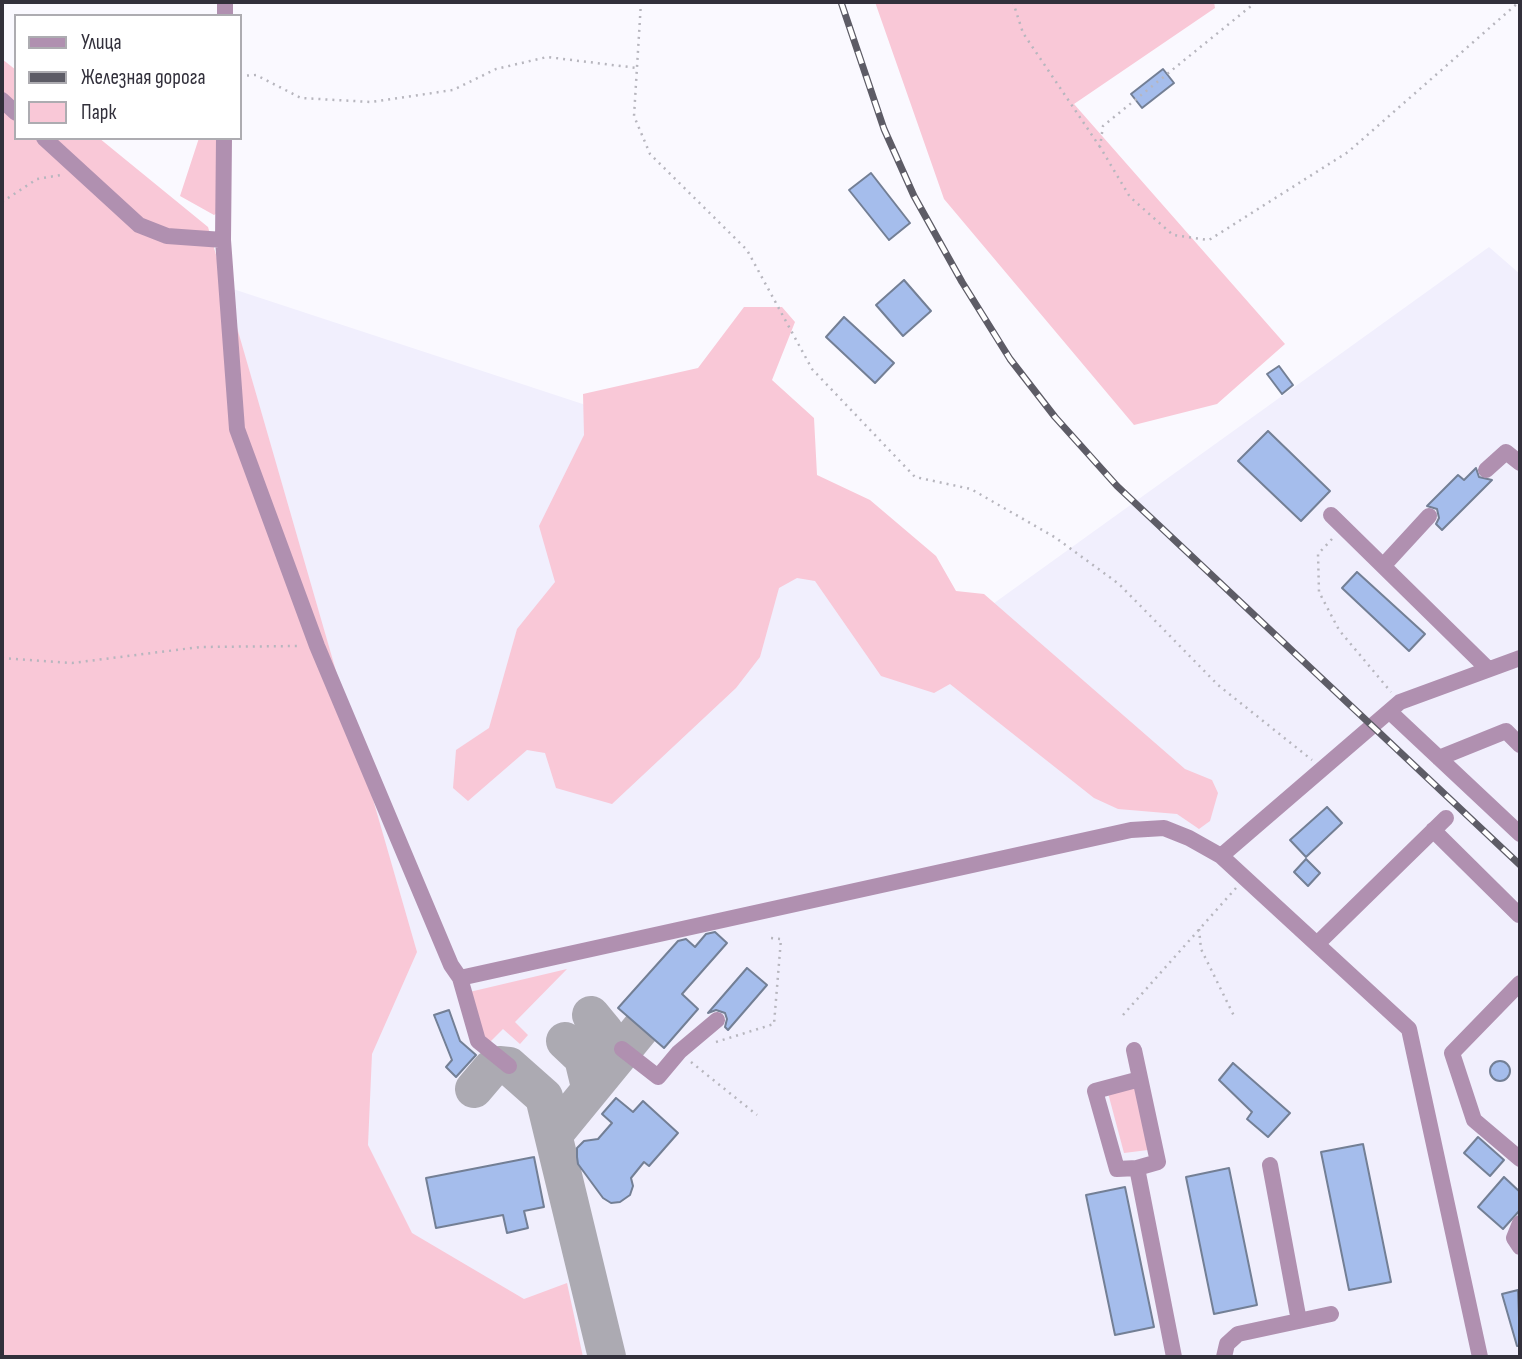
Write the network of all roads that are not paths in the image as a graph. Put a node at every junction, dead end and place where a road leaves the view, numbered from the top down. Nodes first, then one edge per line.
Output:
1 (46, 140) edge
2 (224, 140) edge
3 (223, 240) junction
4 (1520, 463) edge
5 (1486, 470) dead end
6 (1429, 516) dead end
7 (1337, 521) road end
8 (1383, 566) junction
9 (1520, 658) edge
10 (1487, 668) junction
11 (1395, 707) junction
12 (1520, 745) edge
13 (1439, 758) junction
14 (1446, 818) dead end
15 (1433, 830) junction
16 (1520, 834) edge
17 (1221, 856) junction
18 (1519, 915) edge
19 (1317, 944) junction
20 (460, 978) junction
21 (1520, 983) edge
22 (717, 1020) dead end
23 (622, 1049) dead end
24 (1135, 1050) dead end
25 (509, 1066) dead end
26 (1140, 1079) junction
27 (1520, 1159) edge
28 (1270, 1165) dead end
29 (1137, 1168) junction
30 (1520, 1223) edge
31 (1520, 1247) edge
32 (1331, 1314) dead end
33 (1298, 1321) junction
34 (1174, 1357) edge
35 (1224, 1357) edge
36 (1480, 1357) edge

1 - 3 lane
2 - 3 lane
3 - 20 lane
4 - 5 lane
6 - 8 lane
7 - 8 lane
8 - 10 lane
9 - 10 lane
10 - 11 lane
11 - 13 lane
11 - 17 lane
12 - 13 lane
13 - 16 lane
14 - 15 lane
15 - 18 lane
15 - 19 lane
17 - 19 lane
17 - 20 lane
19 - 36 lane
20 - 25 lane
21 - 27 lane
22 - 23 lane
24 - 26 lane
26 - 29 lane
26 - 29 lane
28 - 33 lane
29 - 34 lane
30 - 31 lane
32 - 33 lane
33 - 35 lane

